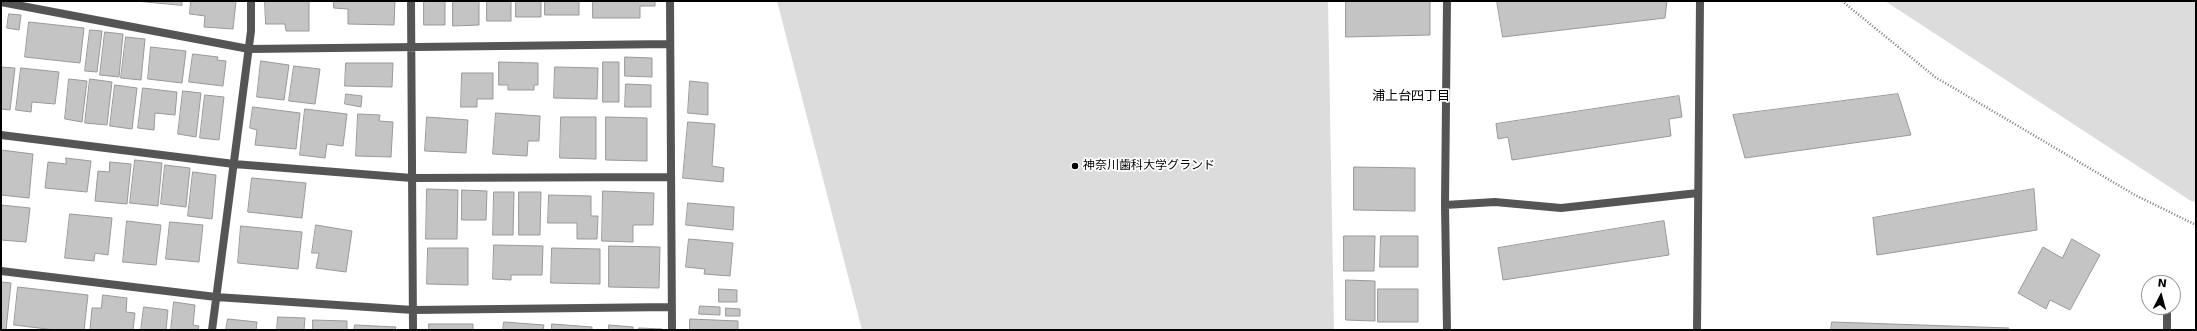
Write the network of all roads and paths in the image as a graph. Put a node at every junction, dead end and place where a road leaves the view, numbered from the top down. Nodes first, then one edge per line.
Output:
1 (251, 1) edge
2 (411, 1) edge
3 (670, 1) edge
4 (1447, 1) edge
5 (1700, 1) edge
6 (1842, 1) edge
7 (1, 2) edge
8 (670, 44) junction
9 (411, 47) junction
10 (249, 49) junction
11 (1, 135) edge
12 (234, 164) junction
13 (671, 177) junction
14 (412, 178) junction
15 (1698, 193) junction
16 (1445, 205) junction
17 (2196, 226) edge
18 (1, 271) edge
19 (216, 297) junction
20 (672, 307) junction
21 (413, 310) junction
22 (2167, 315) edge
23 (212, 330) edge
24 (413, 330) edge
25 (672, 330) edge
26 (1447, 330) edge
27 (1697, 330) edge
28 (2167, 330) edge

1 - 10 street
2 - 9 street
3 - 8 street
4 - 16 street
5 - 15 street
6 - 17 path
7 - 10 street
8 - 9 street
8 - 13 street
9 - 10 street
9 - 14 street
10 - 12 street
11 - 12 street
12 - 14 street
12 - 19 street
13 - 14 street
13 - 20 street
14 - 21 street
15 - 16 street
15 - 27 street
16 - 26 street
18 - 19 street
19 - 21 street
19 - 23 street
20 - 21 street
20 - 25 street
21 - 24 street
22 - 28 street

